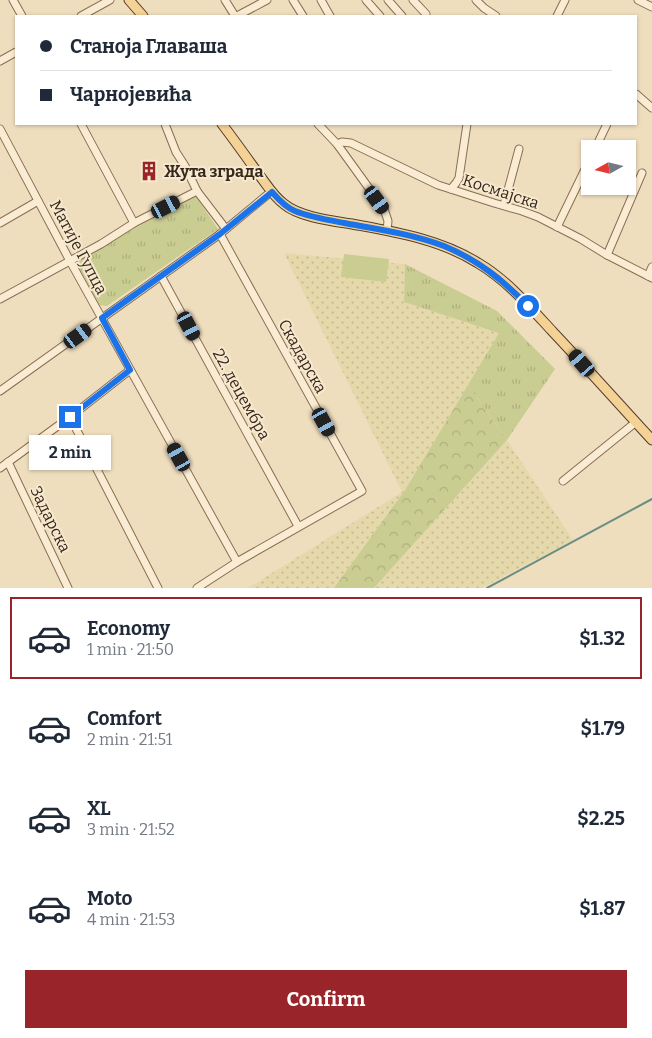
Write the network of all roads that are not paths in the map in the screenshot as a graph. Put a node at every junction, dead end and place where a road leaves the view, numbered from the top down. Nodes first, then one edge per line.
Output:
1 (13, 0) edge
2 (110, 0) edge
3 (129, 0) edge
4 (225, 0) edge
5 (267, 0) edge
6 (293, 0) edge
7 (322, 0) edge
8 (366, 0) edge
9 (388, 0) edge
10 (413, 0) edge
11 (476, 0) edge
12 (489, 0) edge
13 (565, 0) edge
14 (638, 0) edge
15 (652, 7) edge
16 (484, 8) junction
17 (426, 14) dead end
18 (21, 15) edge
19 (83, 15) edge
20 (142, 15) edge
21 (235, 15) edge
22 (238, 15) edge
23 (302, 15) edge
24 (330, 15) edge
25 (379, 15) edge
26 (401, 15) edge
27 (494, 15) edge
28 (558, 15) edge
29 (15, 53) edge
30 (0, 61) edge
31 (637, 95) edge
32 (652, 108) edge
33 (82, 125) edge
34 (164, 125) edge
35 (223, 125) edge
36 (319, 125) edge
37 (467, 125) edge
38 (606, 125) edge
39 (0, 129) edge
40 (599, 140) edge
41 (336, 144) junction
42 (519, 149) dead end
43 (642, 173) dead end
44 (581, 178) edge
45 (451, 189) junction
46 (197, 191) junction
47 (272, 192) junction
48 (38, 201) junction
49 (504, 206) junction
50 (0, 223) edge
51 (134, 223) junction
52 (557, 227) junction
53 (223, 231) junction
54 (387, 231) junction
55 (606, 255) junction
56 (70, 260) junction
57 (652, 267) edge
58 (161, 276) junction
59 (650, 277) edge
60 (0, 299) edge
61 (102, 318) junction
62 (130, 370) junction
63 (0, 391) edge
64 (70, 417) junction
65 (636, 422) junction
66 (652, 440) edge
67 (8, 462) junction
68 (0, 468) edge
69 (563, 481) dead end
70 (298, 526) junction
71 (237, 562) junction
72 (68, 588) edge
73 (158, 588) edge
74 (197, 588) edge

1 - 18 street
2 - 19 street
3 - 20 main road
4 - 21 street
5 - 22 street
6 - 23 street
7 - 24 street
8 - 25 street
9 - 26 street
10 - 17 street
11 - 16 street
12 - 16 street
13 - 28 street
14 - 15 street
16 - 27 street
29 - 30 street
31 - 32 street
33 - 51 street
34 - 46 street, Скадарска
35 - 47 main road
36 - 41 street
37 - 45 street
38 - 40 street
39 - 48 street, Матије Гупца
41 - 45 street, Космајска
41 - 54 street
42 - 49 street
43 - 55 street
44 - 52 street
45 - 49 street, Космајска
46 - 51 street
46 - 53 street, Скадарска
47 - 53 street
47 - 54 main road
48 - 50 street
48 - 56 street, Матије Гупца
49 - 52 street, Космајска
51 - 56 street
52 - 55 street, Космајска
53 - 58 street
53 - 70 street, Скадарска
54 - 65 main road
55 - 59 street, Космајска
56 - 60 street
56 - 61 street, Матије Гупца
57 - 59 street
58 - 61 street
58 - 70 street, 22. децембра
61 - 62 street, Матије Гупца
61 - 63 street
62 - 64 street
62 - 71 street, Матије Гупца
64 - 67 street
64 - 73 street
65 - 66 main road
65 - 69 street
67 - 68 street
67 - 72 street, Задарска
70 - 71 street
71 - 74 street

